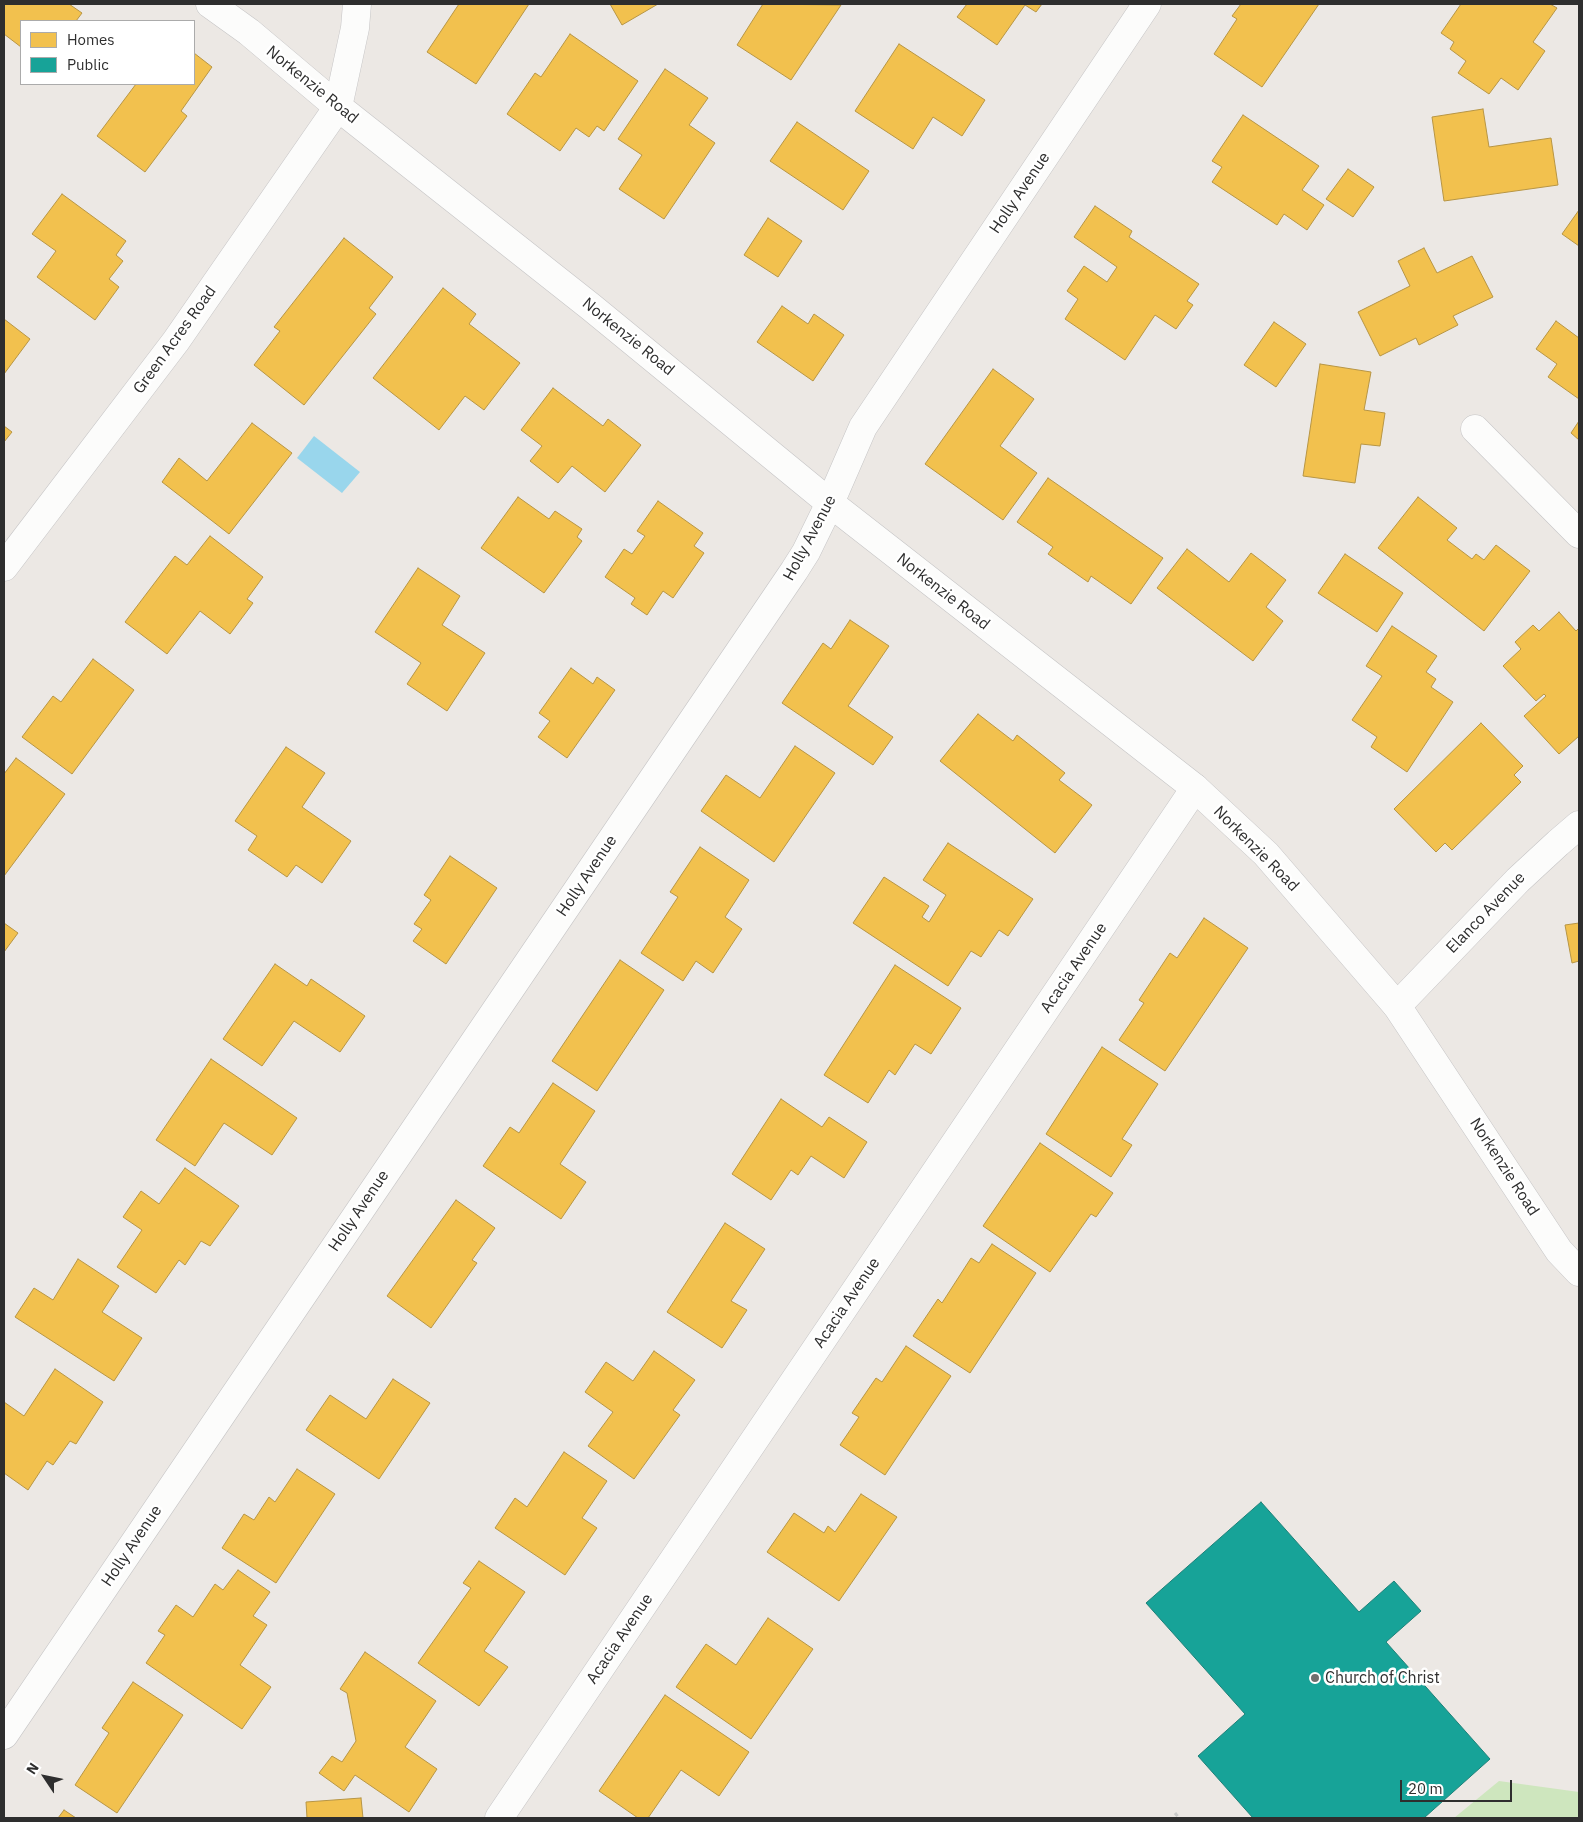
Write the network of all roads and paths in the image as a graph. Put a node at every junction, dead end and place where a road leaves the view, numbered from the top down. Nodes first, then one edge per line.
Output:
1 (210, 4) edge
2 (357, 4) edge
3 (1147, 4) edge
4 (338, 106) junction
5 (1475, 429) dead end
6 (830, 504) junction
7 (1579, 534) edge
8 (4, 567) edge
9 (1195, 788) junction
10 (1579, 825) edge
11 (1397, 1006) junction
12 (1579, 1272) edge
13 (4, 1735) edge
14 (1175, 1813) dead end
15 (499, 1818) edge
16 (1179, 1818) edge

1 - 4 street, Norkenzie Road
2 - 4 street
3 - 6 street, Holly Avenue
4 - 6 street, Norkenzie Road
4 - 8 street, Green Acres Road
5 - 7 street
6 - 9 street, Norkenzie Road
6 - 13 street, Holly Avenue
9 - 11 street, Norkenzie Road
9 - 15 street, Acacia Avenue
10 - 11 street, Elanco Avenue
11 - 12 street, Norkenzie Road
14 - 16 path

